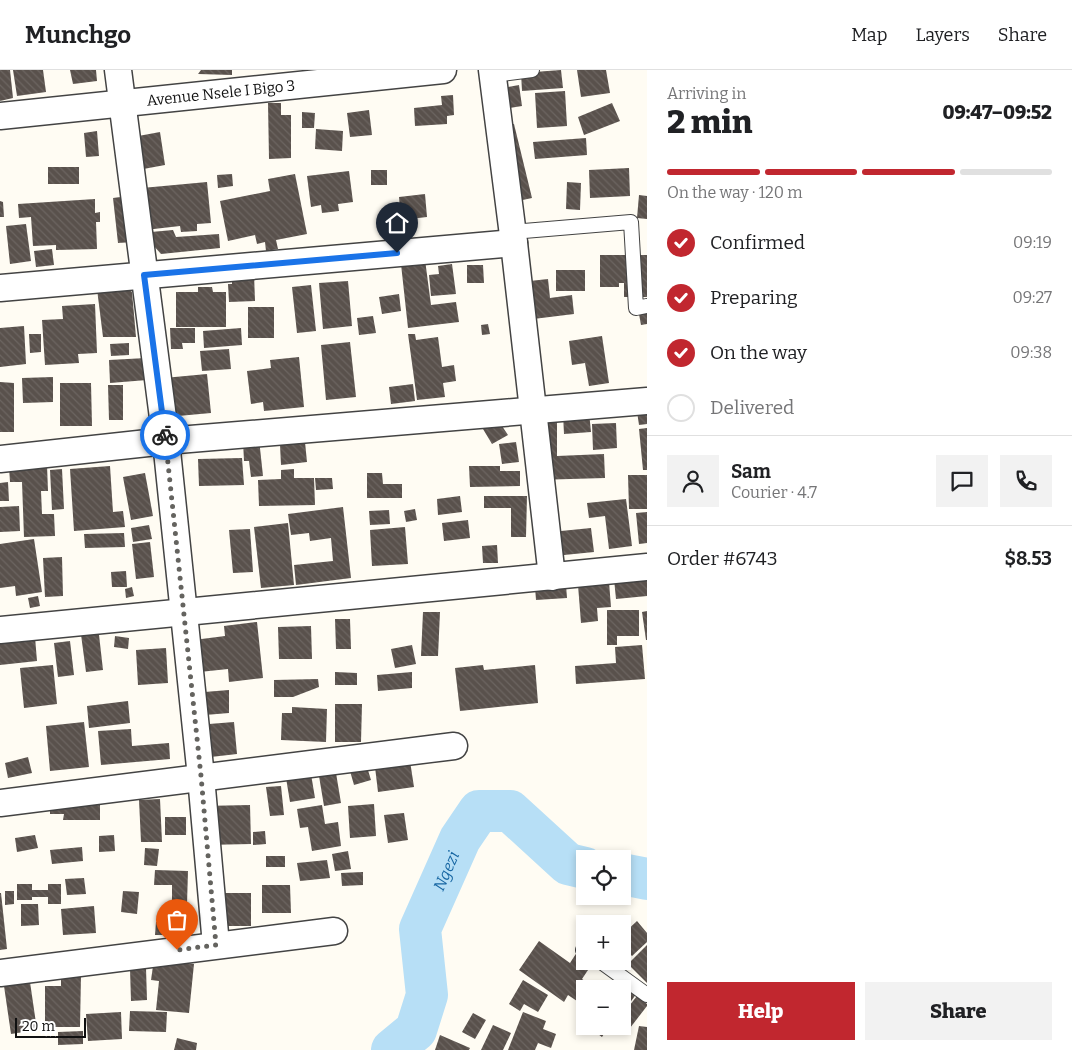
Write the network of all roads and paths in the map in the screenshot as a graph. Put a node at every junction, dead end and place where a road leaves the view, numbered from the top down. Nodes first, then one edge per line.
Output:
1 (118, 70) edge
2 (443, 70) edge
3 (532, 70) edge
4 (492, 73) edge
5 (122, 102) junction
6 (0, 116) edge
7 (513, 238) junction
8 (144, 275) junction
9 (0, 288) edge
10 (647, 306) edge
11 (647, 401) edge
12 (532, 411) junction
13 (166, 441) junction
14 (0, 459) edge
15 (647, 567) edge
16 (552, 577) junction
17 (184, 611) junction
18 (0, 630) edge
19 (454, 746) dead end
20 (201, 776) junction
21 (0, 803) edge
22 (334, 931) dead end
23 (216, 945) junction
24 (612, 970) edge
25 (0, 974) edge
26 (647, 995) edge

1 - 5 street
2 - 5 street, Avenue Nsele I Bigo 3
3 - 4 lane
4 - 7 street
5 - 6 street, Avenue Nsele I Bigo 3
5 - 8 street
7 - 8 street
7 - 10 lane
7 - 12 street
8 - 9 street
8 - 13 street
11 - 12 street
12 - 13 street
12 - 16 street
13 - 14 street
13 - 17 street
15 - 16 street
16 - 17 street
17 - 18 street
17 - 20 street
19 - 20 street
20 - 21 street
20 - 23 street
22 - 23 street
23 - 25 street
24 - 26 lane

